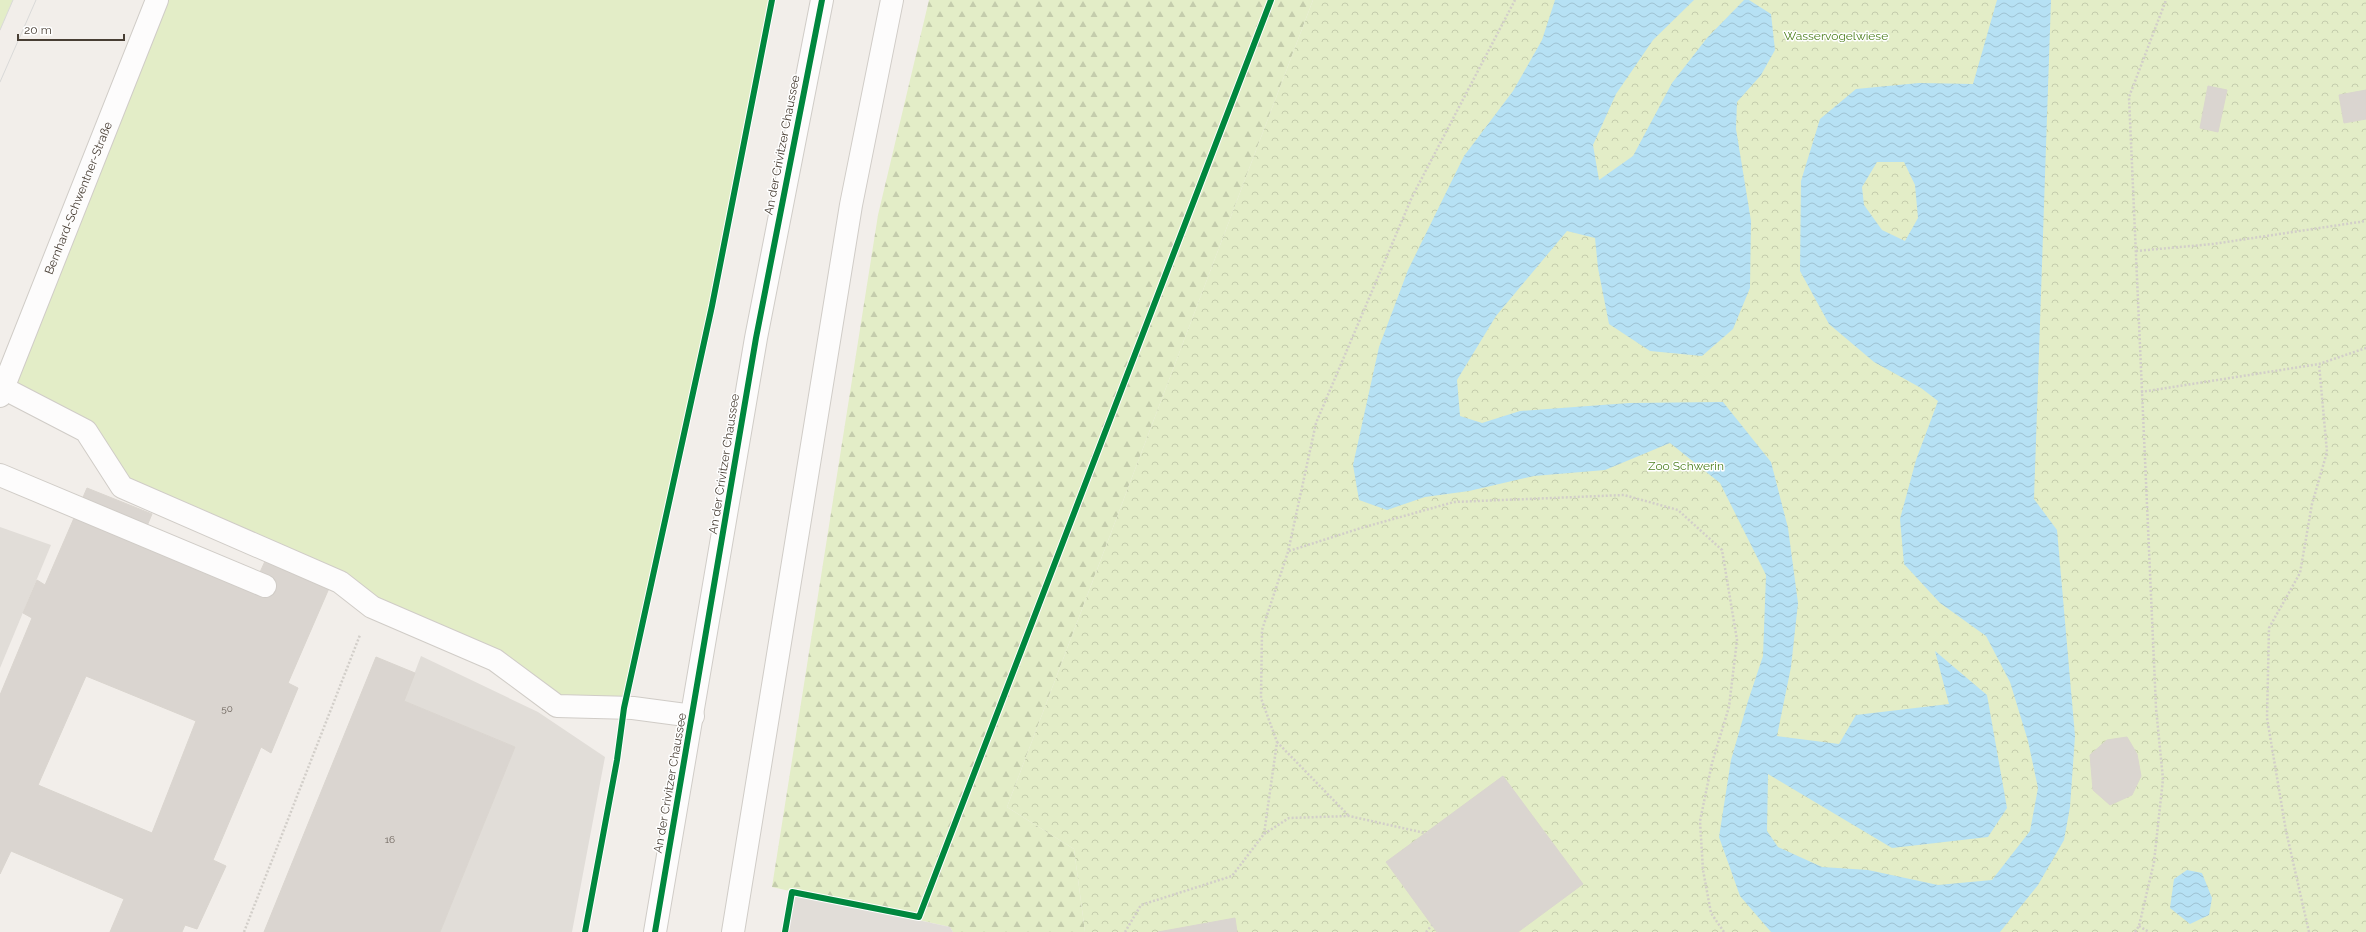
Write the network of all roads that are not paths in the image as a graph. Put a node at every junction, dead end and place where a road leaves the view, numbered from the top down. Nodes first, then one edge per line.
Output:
1 (157, 0) edge
2 (822, 0) edge
3 (892, 0) edge
4 (2, 392) edge
5 (0, 476) edge
6 (265, 586) dead end
7 (693, 716) junction
8 (655, 932) edge
9 (733, 932) edge

1 - 4 street, Bernhard-Schwentner-Straße
2 - 7 street, An der Crivitzer Chaussee
3 - 9 street
4 - 7 street
5 - 6 street
7 - 8 street, An der Crivitzer Chaussee

